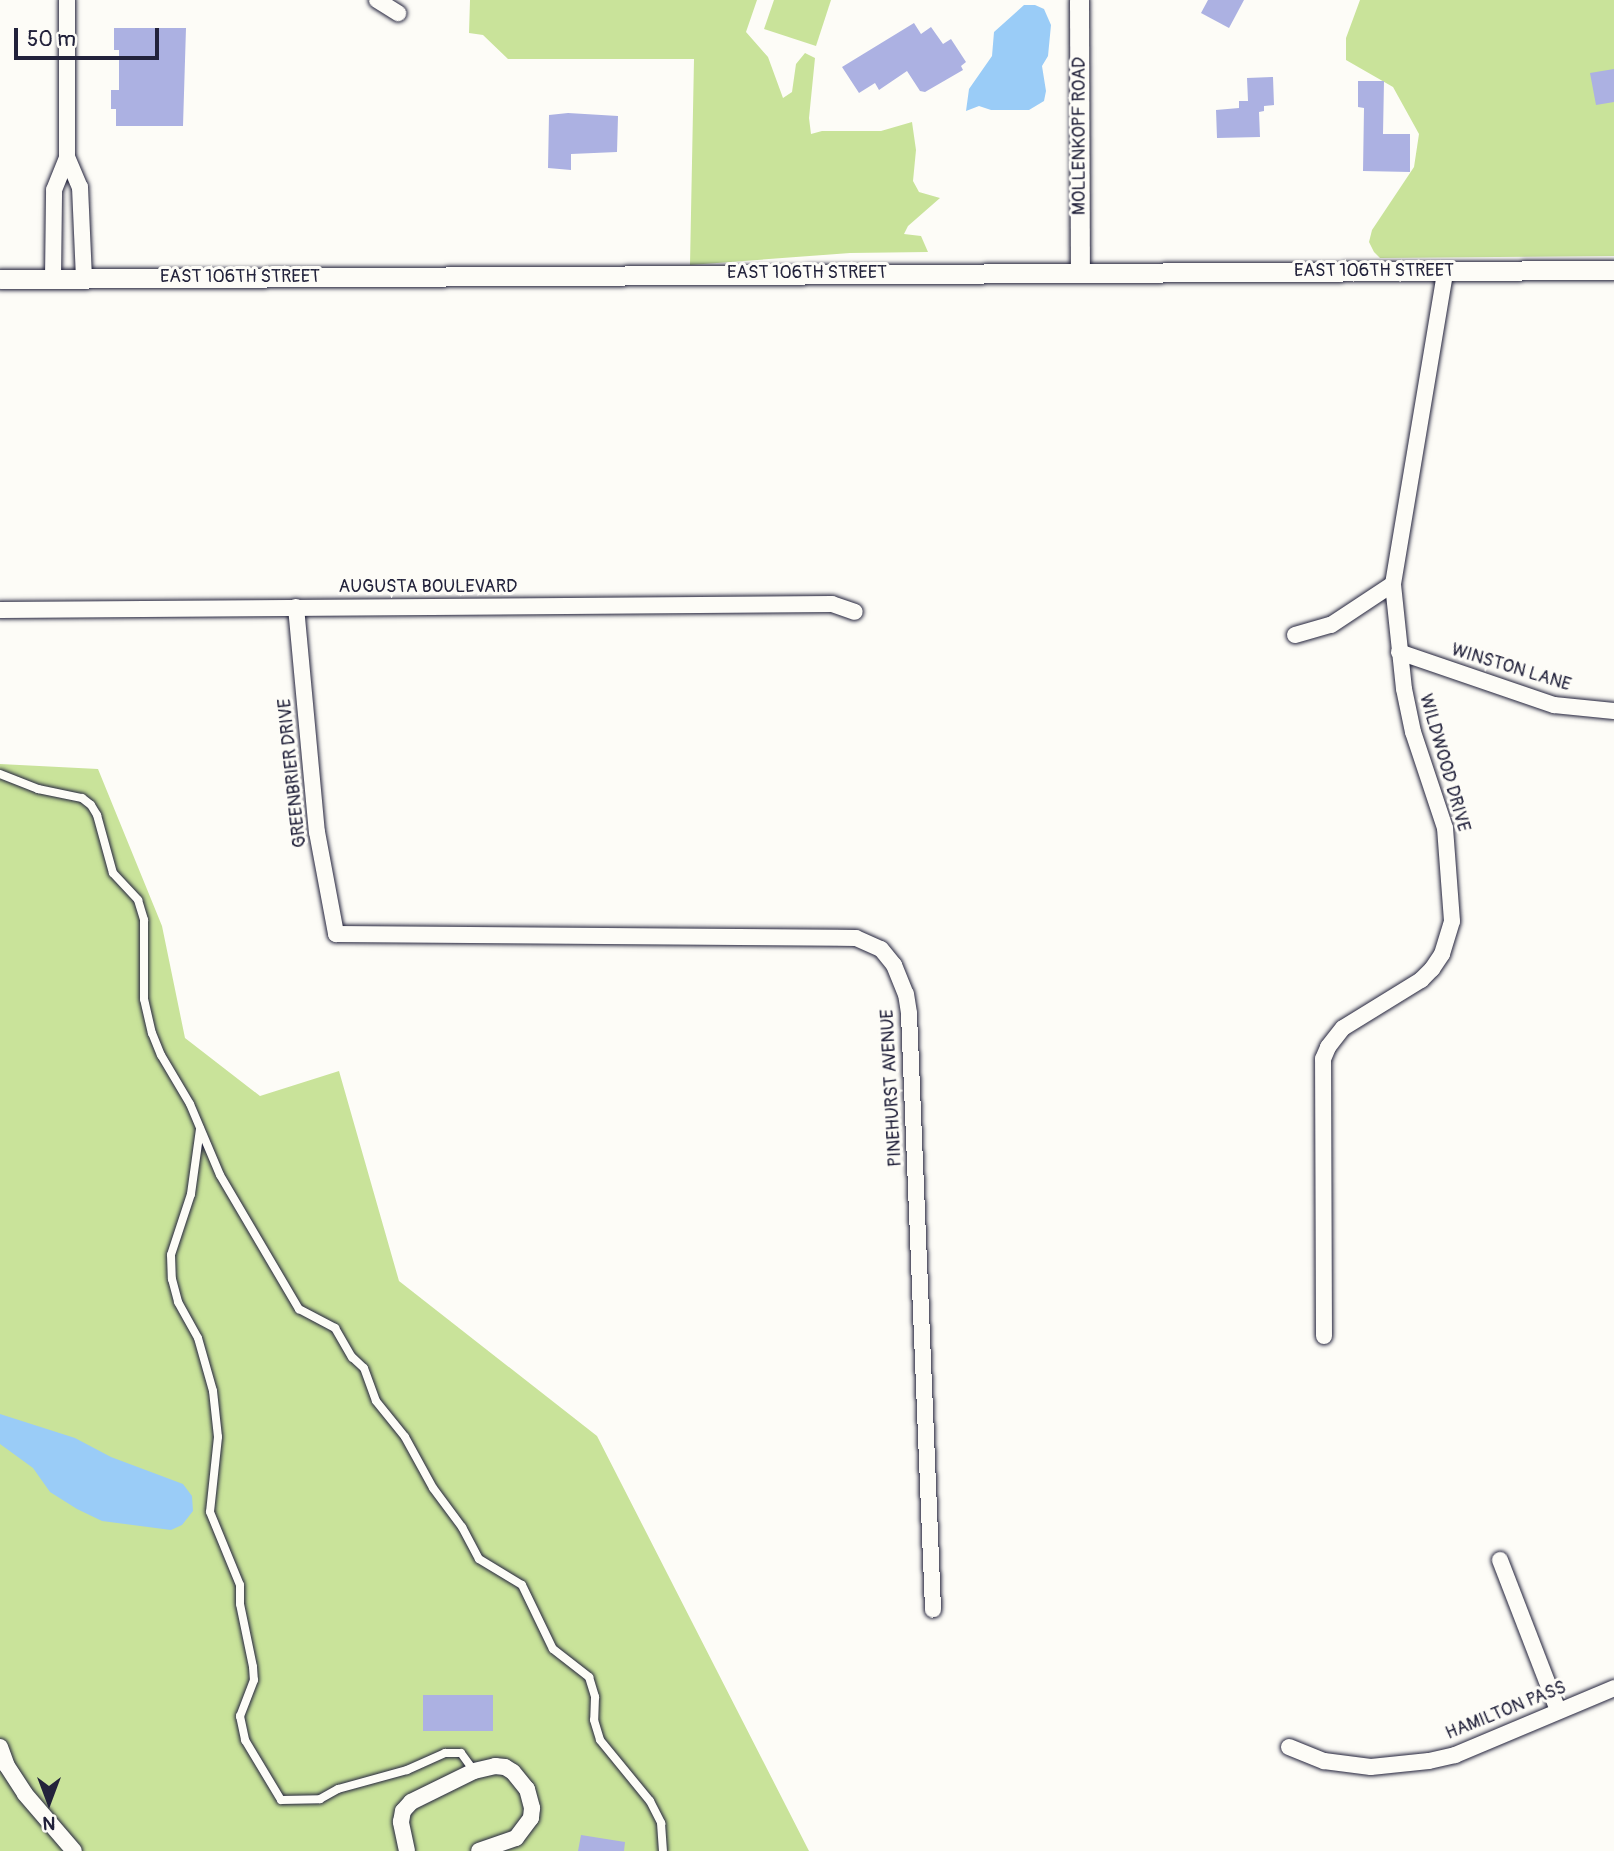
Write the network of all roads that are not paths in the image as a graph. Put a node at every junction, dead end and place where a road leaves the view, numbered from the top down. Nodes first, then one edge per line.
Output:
1 (67, 0) edge
2 (377, 0) edge
3 (1079, 0) edge
4 (398, 13) dead end
5 (66, 157) junction
6 (1614, 270) edge
7 (1080, 271) junction
8 (1445, 272) junction
9 (53, 278) junction
10 (85, 278) junction
11 (0, 279) edge
12 (1393, 584) junction
13 (296, 607) junction
14 (0, 610) edge
15 (855, 612) dead end
16 (1295, 635) dead end
17 (1399, 652) junction
18 (1614, 711) edge
19 (0, 774) edge
20 (336, 934) joint
21 (200, 1126) junction
22 (1324, 1336) dead end
23 (1500, 1560) dead end
24 (933, 1610) dead end
25 (1614, 1688) edge
26 (1558, 1710) junction
27 (0, 1747) edge
28 (1289, 1747) dead end
29 (474, 1771) junction
30 (74, 1851) edge
31 (407, 1851) edge
32 (480, 1851) edge
33 (663, 1851) edge

1 - 5 street
2 - 4 street
3 - 7 street, MOLLENKOPF ROAD
5 - 9 street
5 - 10 street
6 - 8 street, EAST 106TH STREET
7 - 8 street, EAST 106TH STREET
7 - 10 street, EAST 106TH STREET
8 - 12 street, WILDWOOD DRIVE
9 - 10 street, EAST 106TH STREET
9 - 11 street, EAST 106TH STREET
12 - 16 street
12 - 17 street, WILDWOOD DRIVE
13 - 14 street, AUGUSTA BOULEVARD
13 - 15 street, AUGUSTA BOULEVARD
13 - 20 street, GREENBRIER DRIVE
17 - 18 street, WINSTON LANE
17 - 22 street, WILDWOOD DRIVE
19 - 21 lane
20 - 24 street, PINEHURST AVENUE
21 - 29 lane
21 - 33 lane
23 - 26 street
25 - 26 street, HAMILTON PASS
26 - 28 street, HAMILTON PASS
27 - 30 street
29 - 31 street
29 - 32 street

